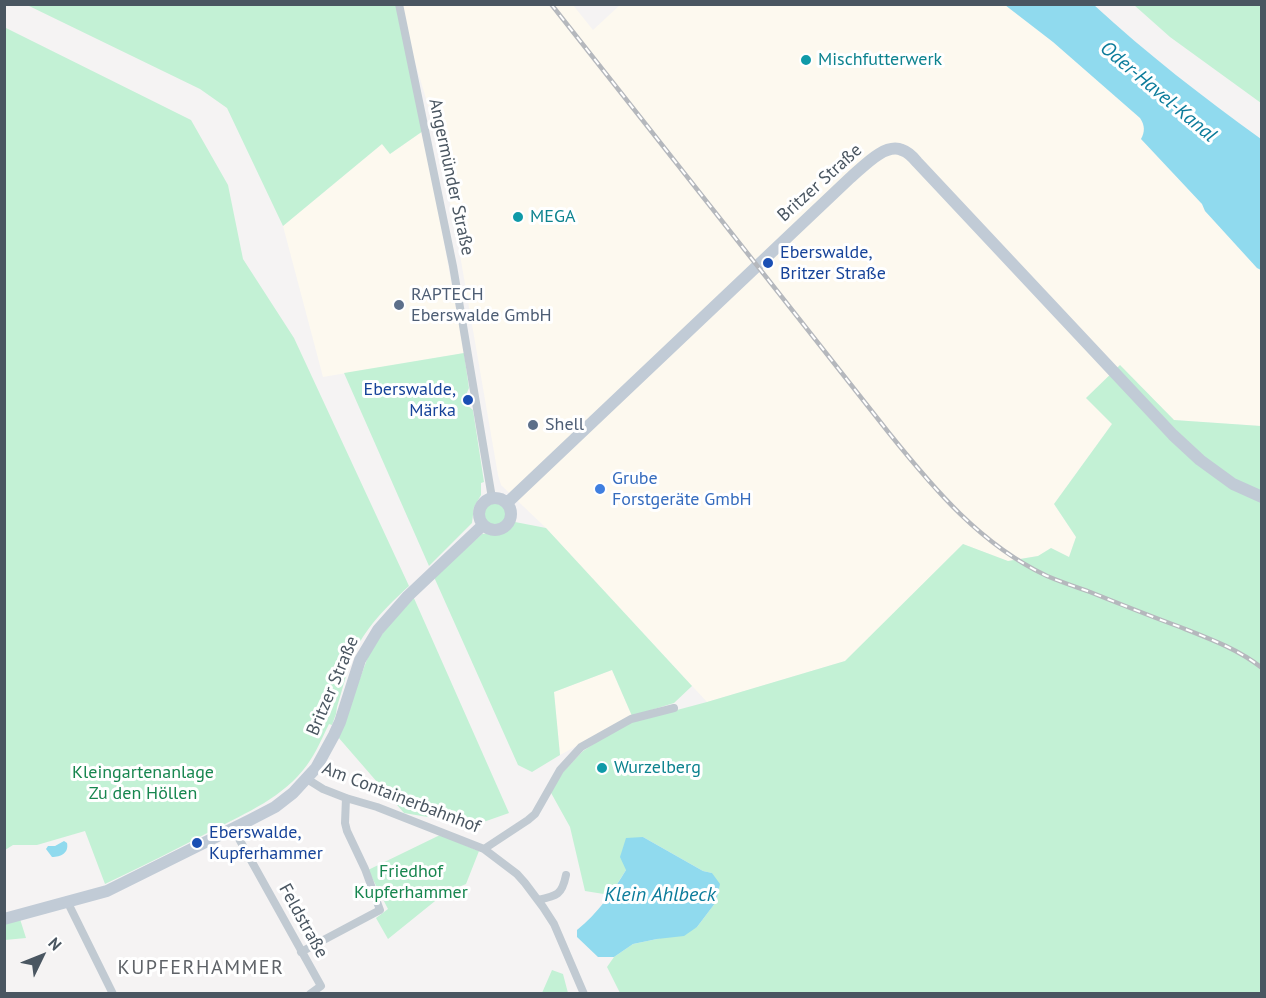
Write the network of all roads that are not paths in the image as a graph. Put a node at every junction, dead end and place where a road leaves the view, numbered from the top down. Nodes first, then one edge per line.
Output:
1 (399, 4) edge
2 (1262, 497) edge
3 (492, 498) junction
4 (507, 503) junction
5 (483, 525) junction
6 (674, 708) dead end
7 (307, 779) junction
8 (346, 798) junction
9 (233, 828) junction
10 (484, 849) junction
11 (566, 874) dead end
12 (538, 900) junction
13 (68, 903) junction
14 (4, 919) edge
15 (301, 952) junction
16 (113, 993) edge
17 (310, 993) edge
18 (585, 993) edge

1 - 3 street, Angermünder Straße
2 - 4 main road, Britzer Straße
3 - 4 main road
3 - 5 main road
4 - 5 main road
5 - 7 main road, Britzer Straße
6 - 10 street
7 - 8 street, Am Containerbahnhof
7 - 9 main road, Britzer Straße
8 - 10 street, Am Containerbahnhof
8 - 15 street
9 - 13 main road, Britzer Straße
9 - 15 street, Feldstraße
10 - 12 street, Am Containerbahnhof
11 - 12 street
12 - 18 street, Am Containerbahnhof
13 - 14 main road, Britzer Straße
13 - 16 street
15 - 17 street, Feldstraße

